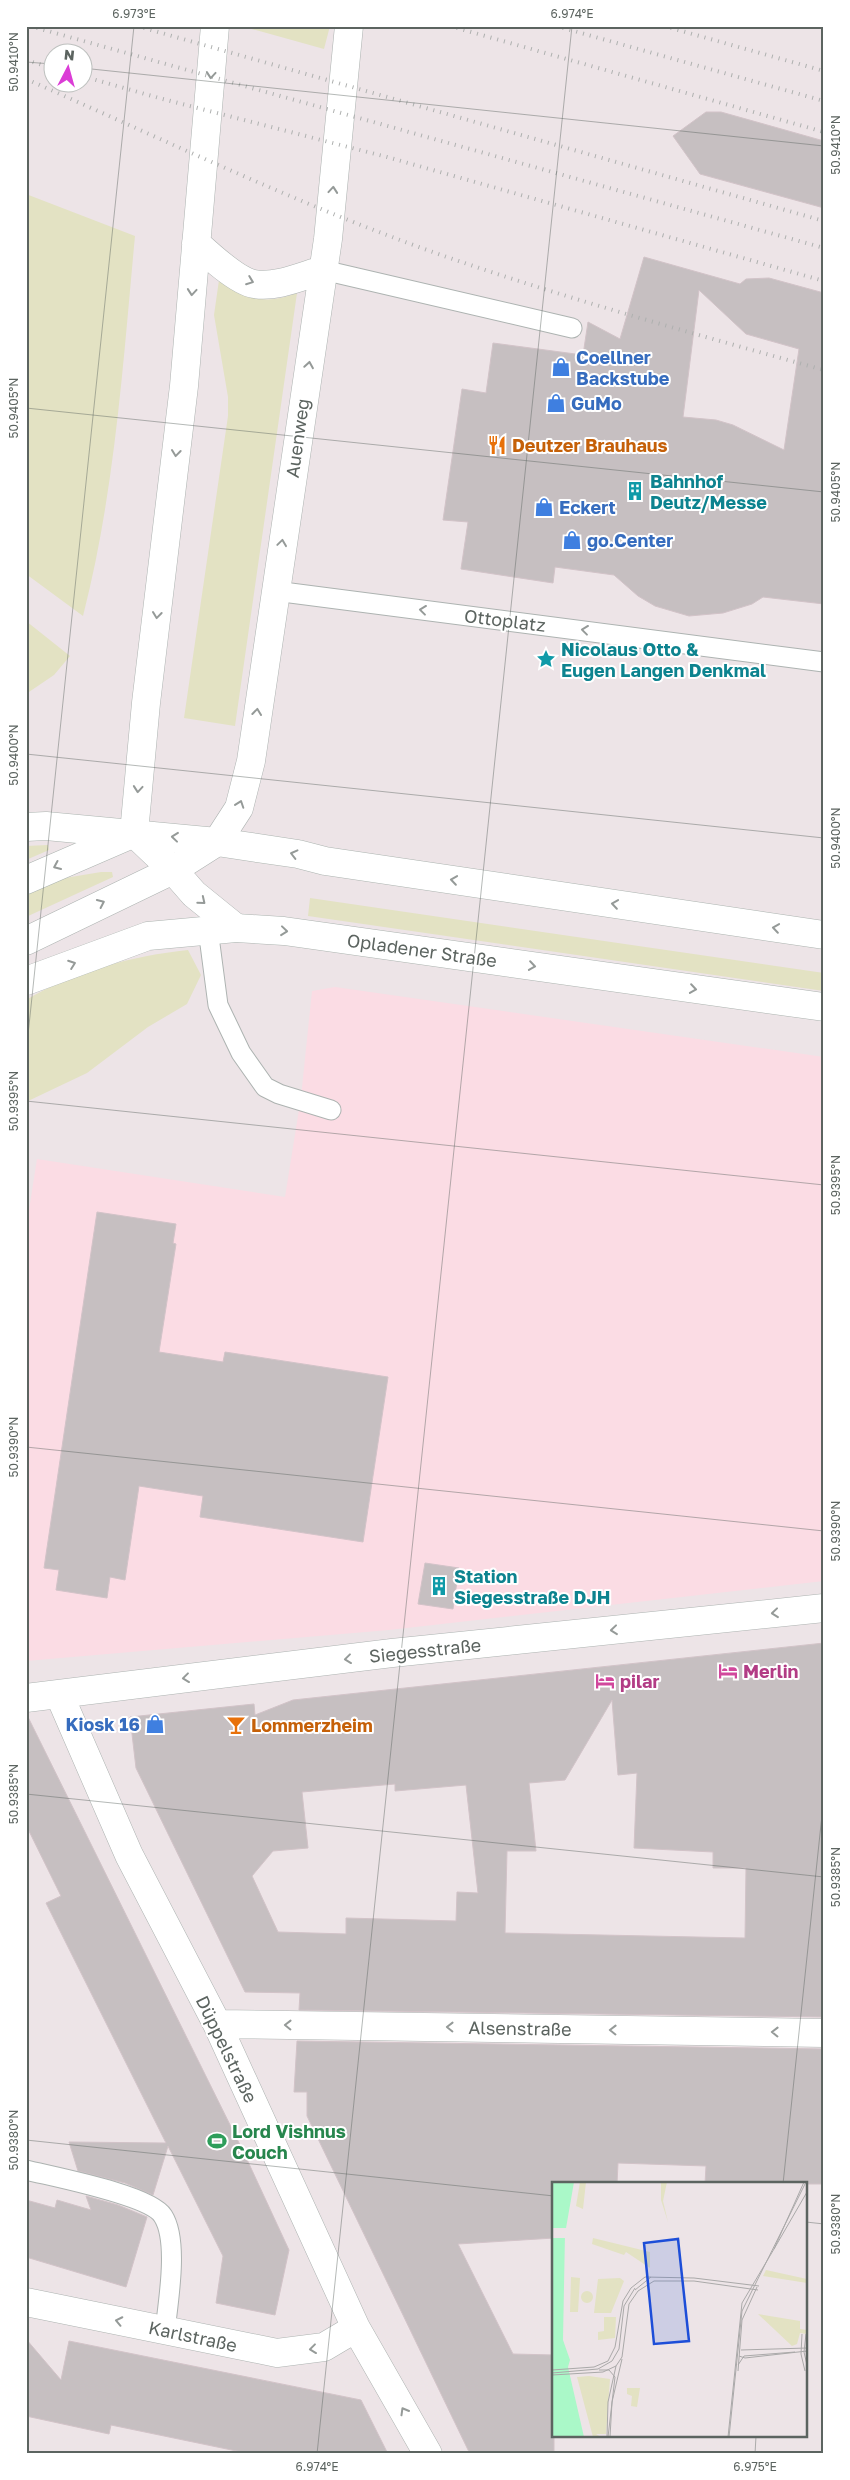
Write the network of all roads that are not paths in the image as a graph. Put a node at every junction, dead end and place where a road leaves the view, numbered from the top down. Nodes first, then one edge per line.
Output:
1 (215, 26) edge
2 (348, 26) edge
3 (196, 243) junction
4 (323, 270) junction
5 (572, 328) dead end
6 (275, 591) junction
7 (824, 662) edge
8 (26, 826) edge
9 (134, 833) junction
10 (217, 842) junction
11 (172, 870) junction
12 (26, 880) edge
13 (236, 928) junction
14 (208, 929) junction
15 (824, 935) edge
16 (26, 941) edge
17 (26, 981) edge
18 (824, 1007) edge
19 (331, 1110) dead end
20 (824, 1608) edge
21 (59, 1694) junction
22 (26, 1698) edge
23 (217, 2024) junction
24 (824, 2033) edge
25 (26, 2170) edge
26 (26, 2302) edge
27 (356, 2328) junction
28 (165, 2331) junction
29 (428, 2454) edge

1 -> 3 street
4 -> 2 street, Auenweg
3 -> 4 street
3 -> 9 street
4 - 5 lane
6 -> 4 street, Auenweg
7 -> 6 lane, Ottoplatz
10 -> 6 street, Auenweg
8 - 9 street
10 -> 9 street
9 - 11 street
9 -> 12 street
10 - 11 street
15 -> 10 street
11 -> 13 street
16 -> 11 street
13 - 14 street, Opladener Straße
13 -> 18 street, Opladener Straße
17 -> 14 street, Opladener Straße
14 - 19 lane
20 -> 21 street, Siegesstraße
21 - 22 street, Siegesstraße
21 - 23 street, Düppelstraße
24 -> 23 street, Alsenstraße
23 - 27 street, Düppelstraße
25 - 28 lane
28 -> 26 street, Karlstraße
27 -> 28 street, Karlstraße
29 -> 27 street, Düppelstraße

